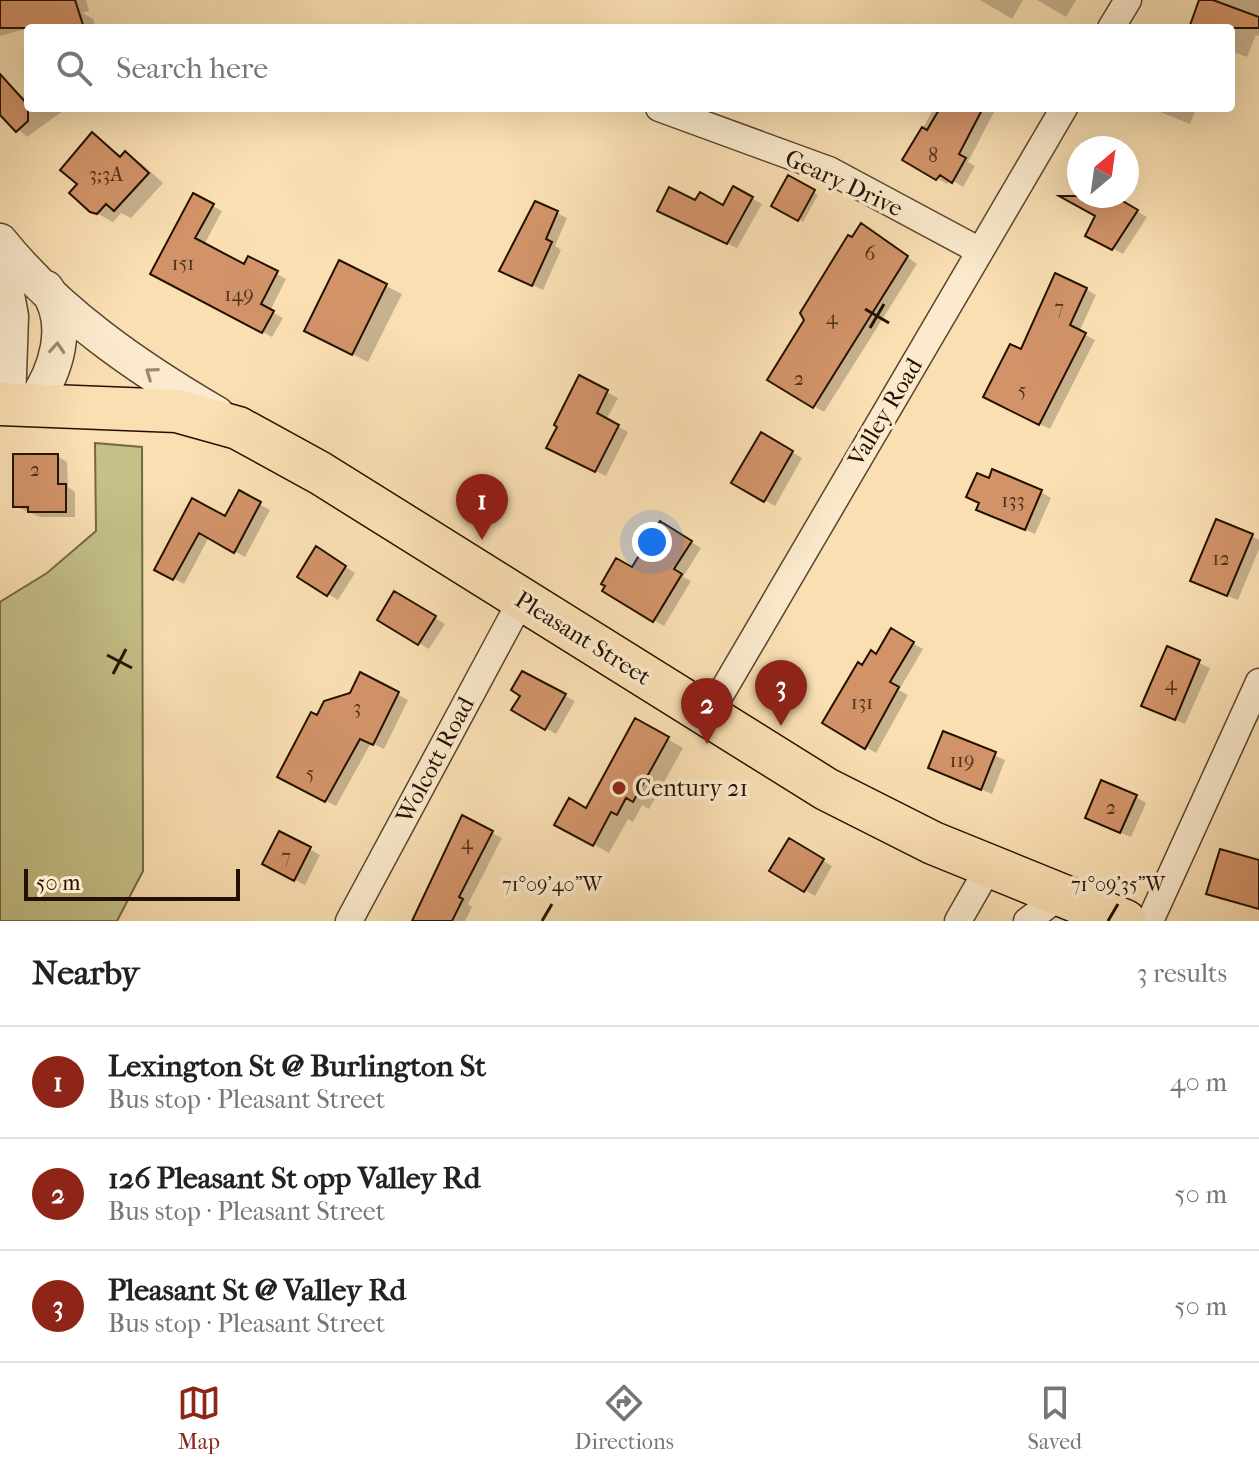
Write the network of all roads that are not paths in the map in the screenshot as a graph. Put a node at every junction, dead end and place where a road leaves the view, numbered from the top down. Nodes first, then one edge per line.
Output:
1 (1128, 0) edge
2 (1113, 24) edge
3 (670, 112) edge
4 (1062, 112) edge
5 (0, 241) edge
6 (980, 251) junction
7 (0, 257) edge
8 (45, 288) junction
9 (14, 404) edge
10 (266, 442) junction
11 (522, 599) junction
12 (1259, 682) edge
13 (708, 716) junction
14 (989, 867) junction
15 (1074, 907) edge
16 (349, 921) edge
17 (958, 921) edge
18 (1027, 921) edge
19 (1125, 921) edge
20 (1150, 921) edge

1 - 2 street
3 - 6 street, Geary Drive
4 - 6 street, Valley Road
5 - 8 street
6 - 13 street, Valley Road
7 - 9 street
9 -> 8 street
10 -> 8 street
9 - 10 main road, Pleasant Street
10 - 11 main road, Pleasant Street
11 - 13 main road, Pleasant Street
11 - 16 street, Wolcott Road
12 - 20 street
13 - 14 main road, Pleasant Street
14 - 15 main road, Pleasant Street
14 - 17 street
15 - 18 street
15 - 19 main road, Pleasant Street

